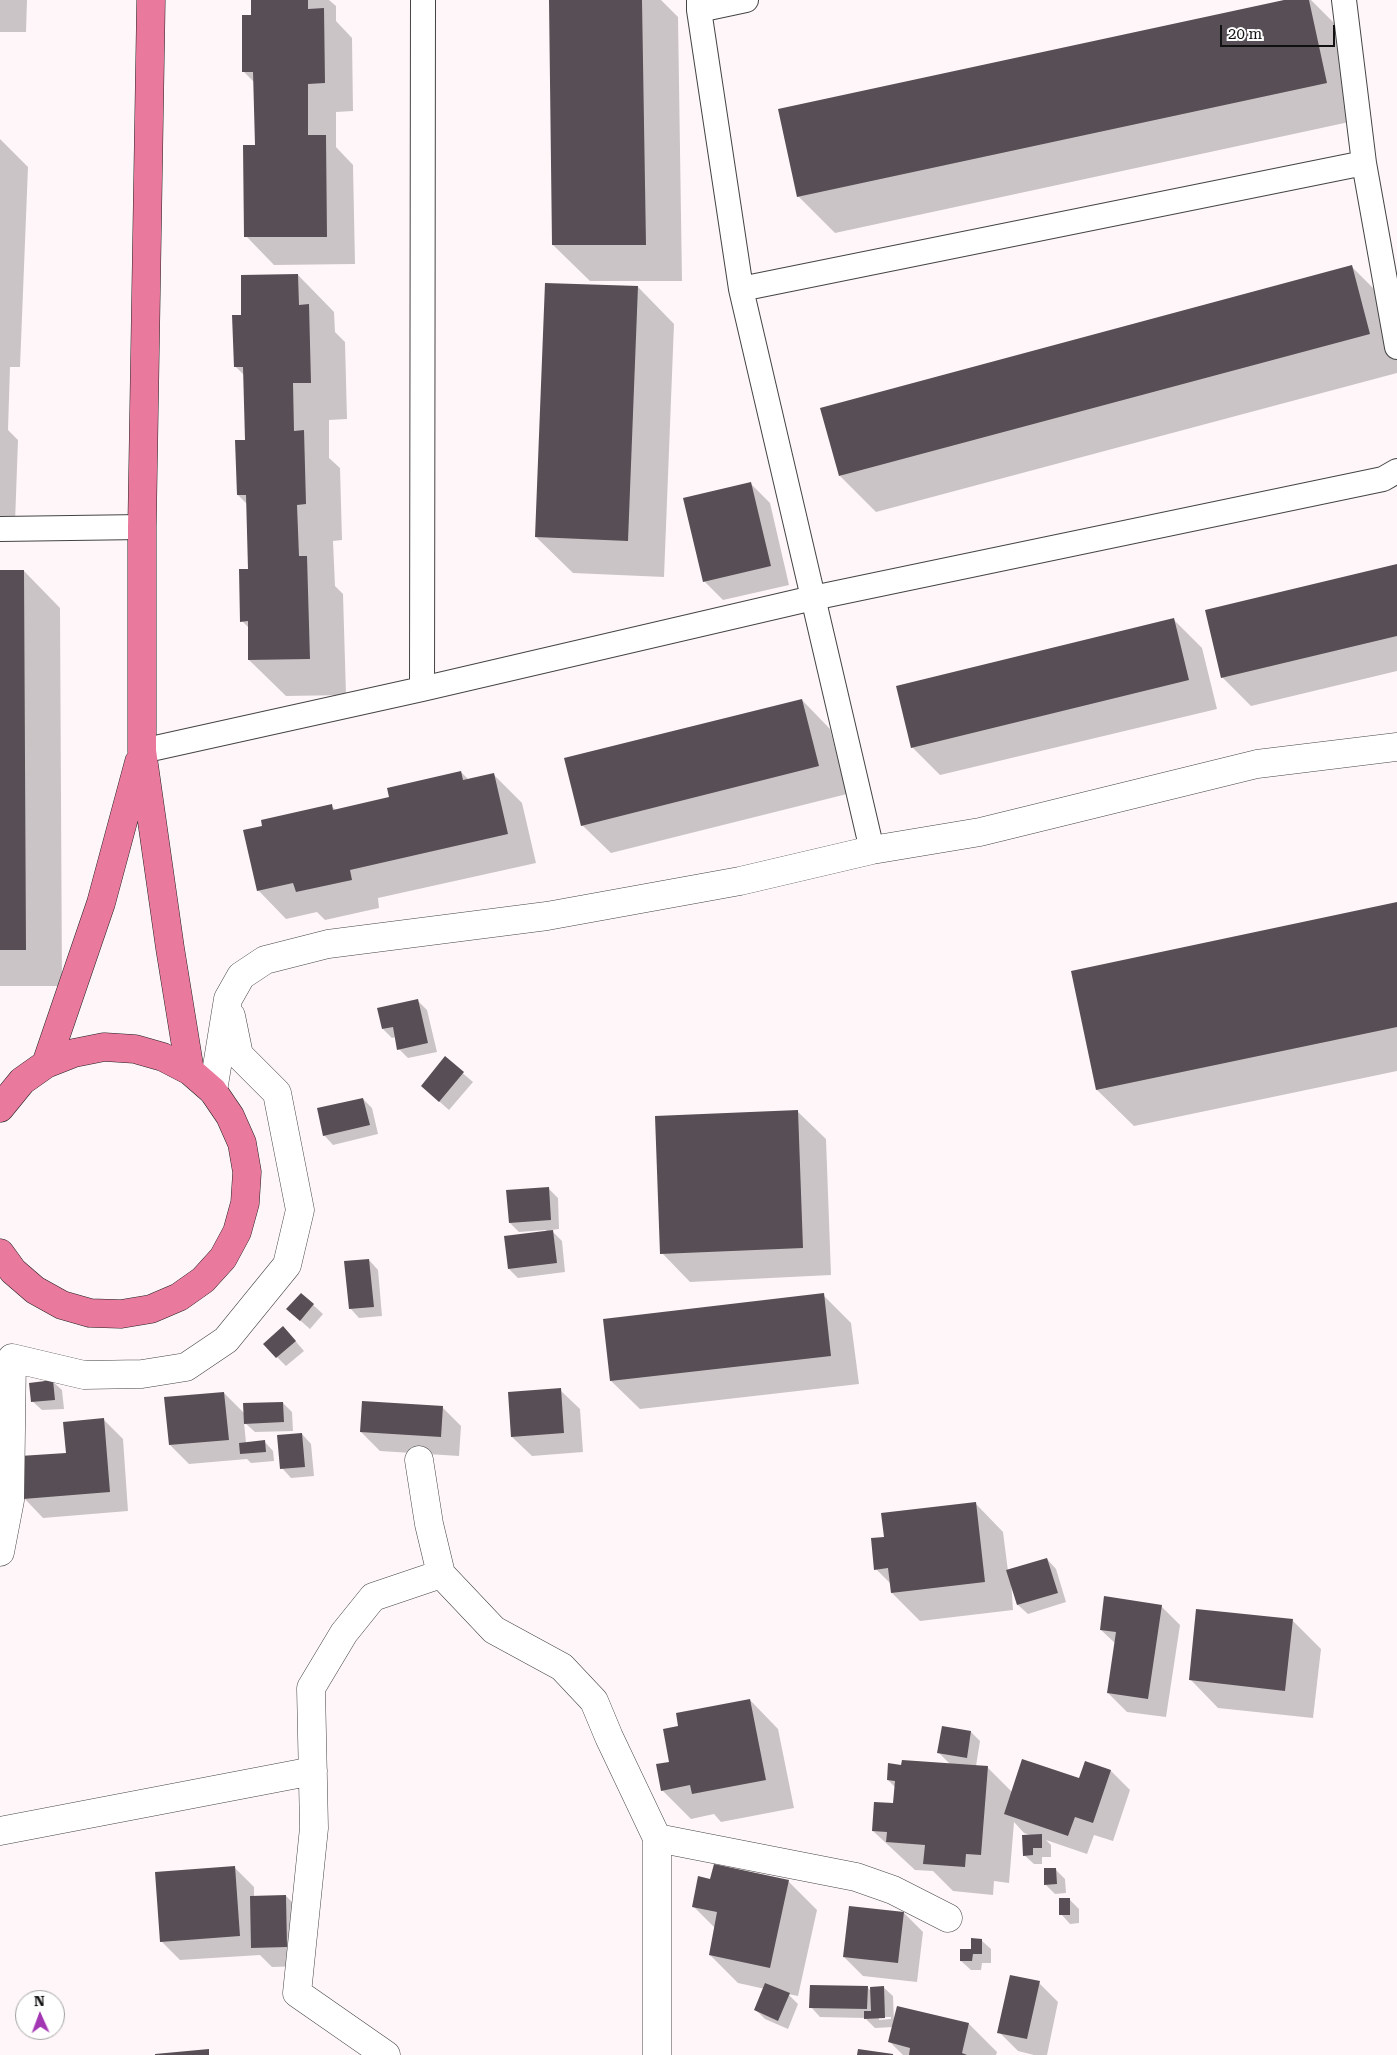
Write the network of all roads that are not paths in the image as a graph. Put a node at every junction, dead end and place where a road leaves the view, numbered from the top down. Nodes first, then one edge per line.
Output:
1 (151, 0) edge
2 (423, 0) edge
3 (746, 0) edge
4 (1344, 0) edge
5 (699, 5) edge
6 (1364, 163) junction
7 (741, 289) junction
8 (1397, 347) edge
9 (1397, 471) edge
10 (142, 527) junction
11 (0, 529) edge
12 (813, 598) junction
13 (422, 689) junction
14 (1397, 747) edge
15 (142, 751) junction
16 (872, 850) junction
17 (228, 999) junction
18 (46, 1064) junction
19 (190, 1071) junction
20 (212, 1091) junction
21 (1, 1105) edge
22 (0, 1253) edge
23 (420, 1460) dead end
24 (0, 1552) edge
25 (441, 1574) junction
26 (313, 1771) junction
27 (0, 1831) edge
28 (657, 1838) junction
29 (948, 1918) dead end
30 (386, 2055) edge
31 (657, 2055) edge

1 - 10 main road
2 - 13 lane
3 - 5 lane
4 - 6 lane
5 - 7 lane
6 - 7 lane
6 - 8 lane
7 - 12 lane
9 - 12 lane
10 - 11 lane
10 - 15 main road
12 - 13 lane
12 - 16 lane
13 - 15 lane
14 - 16 street
15 - 18 main road
15 - 19 main road
16 - 17 street
17 - 20 street
17 - 24 street
18 - 19 main road
18 - 21 main road
19 - 20 main road
20 - 22 main road
23 - 25 street
25 - 26 street
25 - 28 street
26 - 27 street
26 - 30 street
28 - 29 street
28 - 31 street

